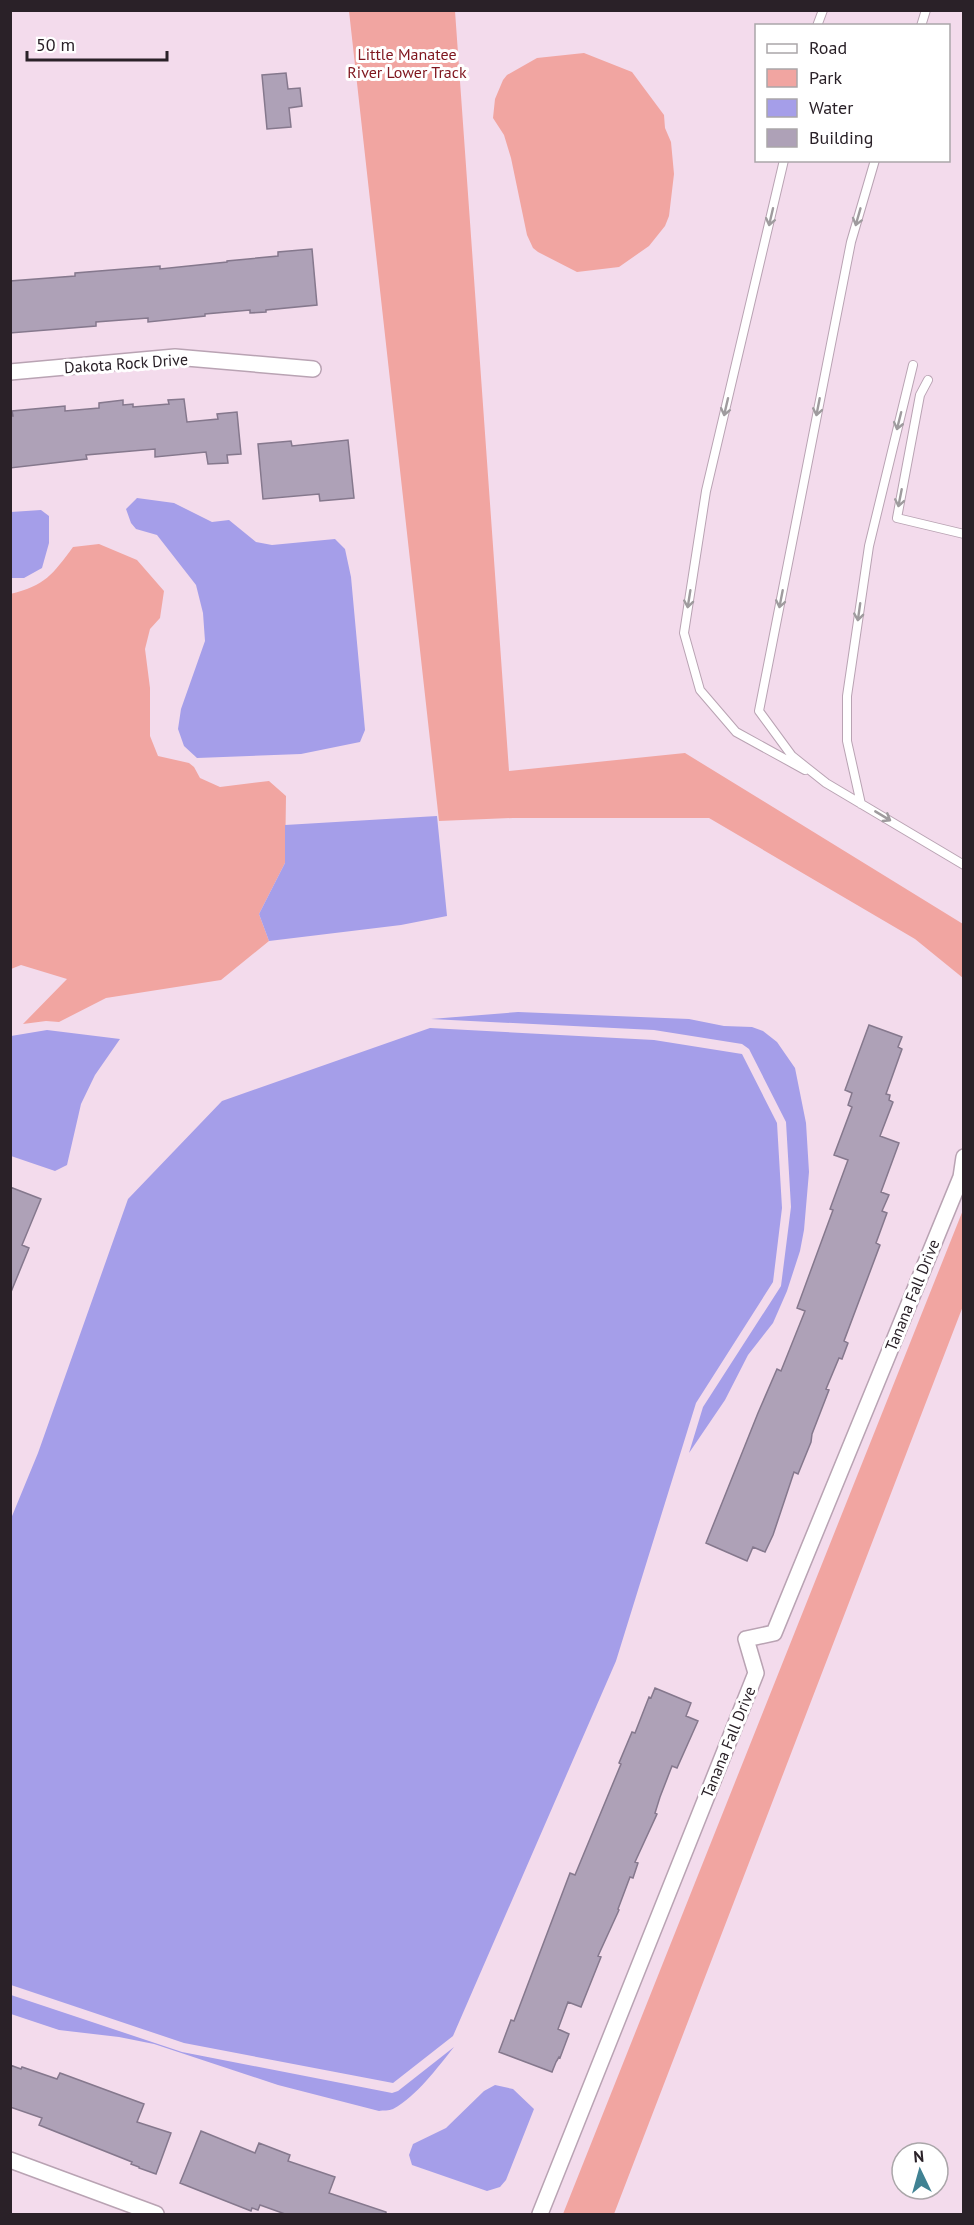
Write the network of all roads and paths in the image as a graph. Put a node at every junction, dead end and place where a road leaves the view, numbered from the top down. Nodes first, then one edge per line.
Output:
1 (784, 162) edge
2 (873, 162) edge
3 (913, 364) dead end
4 (313, 369) dead end
5 (10, 372) edge
6 (928, 380) dead end
7 (963, 534) edge
8 (826, 783) junction
9 (861, 804) junction
10 (963, 864) edge
11 (963, 1157) edge
12 (10, 2160) edge
13 (156, 2214) edge
14 (540, 2214) edge

1 -> 8 lane
2 -> 8 lane
3 -> 9 lane
4 - 5 street, Dakota Rock Drive
6 -> 7 lane
8 - 9 lane
9 -> 10 lane
11 - 14 street, Tanana Fall Drive
12 - 13 street

